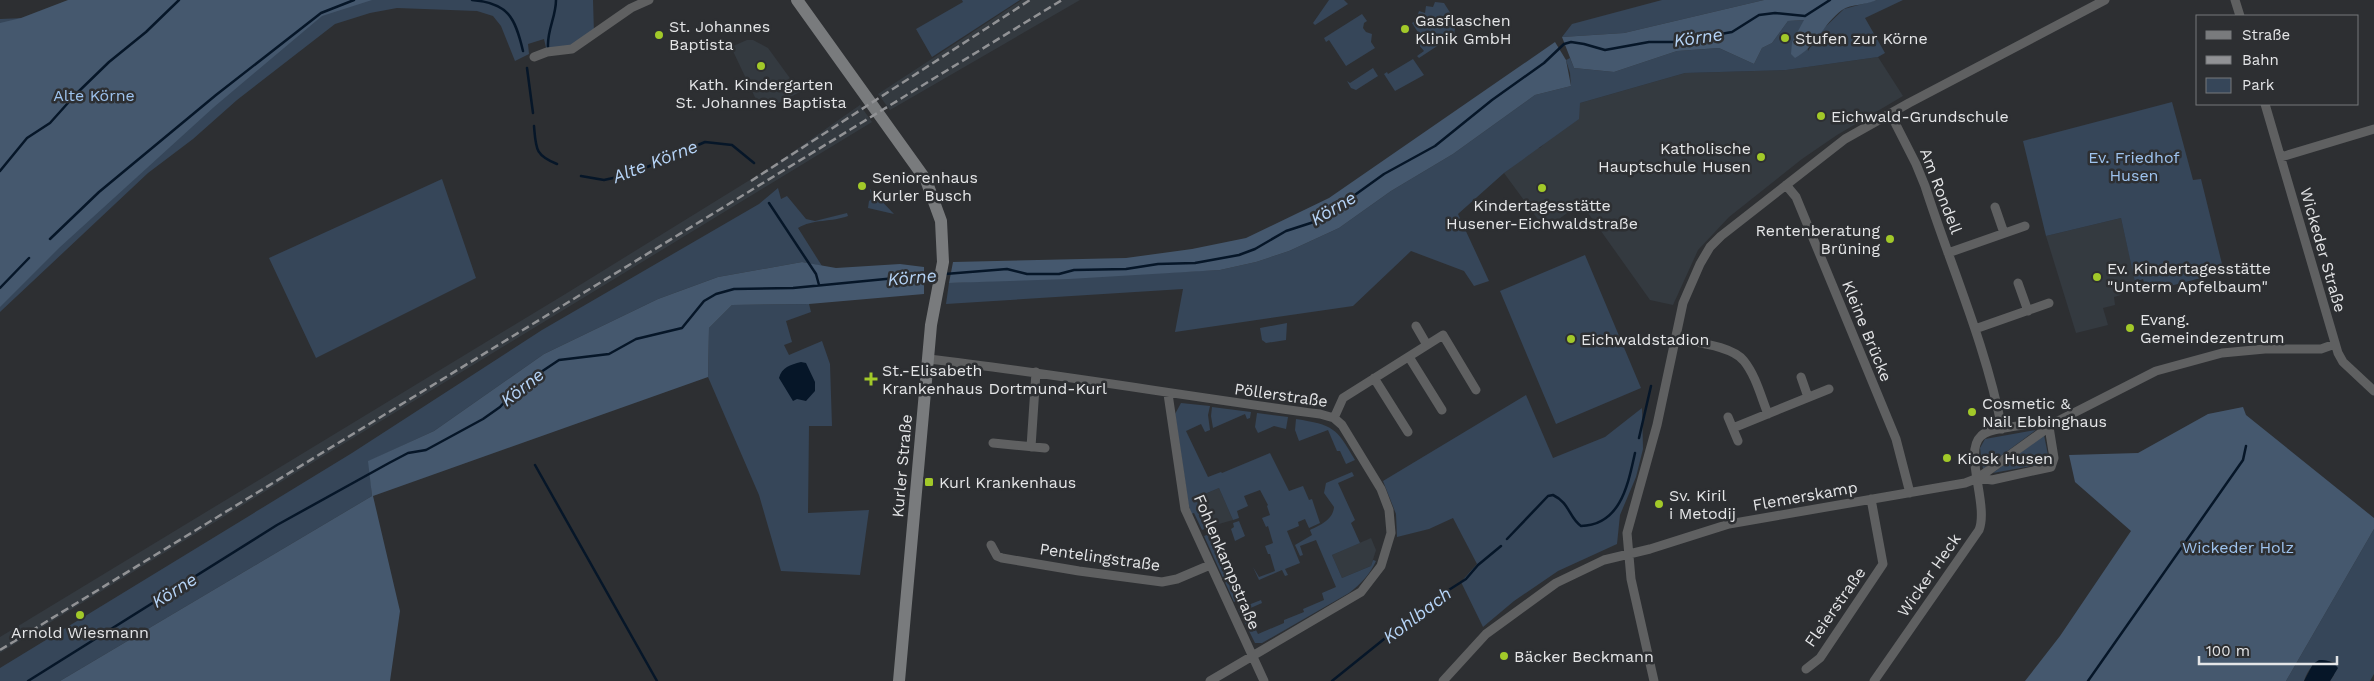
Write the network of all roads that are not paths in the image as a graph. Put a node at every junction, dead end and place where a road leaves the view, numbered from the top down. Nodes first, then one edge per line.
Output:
1 (649, 0) edge
2 (797, 0) edge
3 (2105, 0) edge
4 (2235, 0) edge
5 (2240, 15) edge
6 (534, 57) dead end
7 (2265, 105) edge
8 (1890, 114) junction
9 (2374, 129) edge
10 (2280, 157) junction
11 (1786, 185) junction
12 (1995, 207) dead end
13 (2025, 226) dead end
14 (2004, 233) junction
15 (1948, 253) junction
16 (2018, 283) dead end
17 (2049, 304) dead end
18 (2028, 311) junction
19 (1416, 326) dead end
20 (1975, 329) junction
21 (1676, 338) junction
22 (2335, 344) junction
23 (1427, 345) junction
24 (1409, 357) junction
25 (928, 359) junction
26 (1036, 372) junction
27 (1800, 377) dead end
28 (1374, 378) junction
29 (1829, 389) dead end
30 (1476, 390) dead end
31 (2374, 391) edge
32 (1168, 394) junction
33 (1808, 397) junction
34 (1442, 410) dead end
35 (1768, 414) junction
36 (1728, 417) dead end
37 (1334, 418) junction
38 (2053, 424) junction
39 (1733, 428) junction
40 (2002, 429) junction
41 (1408, 432) dead end
42 (1738, 441) dead end
43 (993, 443) dead end
44 (1031, 447) junction
45 (1045, 448) dead end
46 (1978, 478) junction
47 (1910, 492) junction
48 (1871, 500) junction
49 (991, 545) dead end
50 (1627, 554) junction
51 (1210, 565) junction
52 (1252, 657) junction
53 (1806, 669) dead end
54 (899, 681) edge
55 (1210, 681) edge
56 (1264, 681) edge
57 (1443, 681) edge
58 (1654, 681) edge
59 (1874, 681) edge

1 - 6 street
2 - 25 main road, Kurler Straße
3 - 8 street
4 - 5 street
7 - 10 street, Wickeder Straße
8 - 11 street
8 - 15 street, Am Rondell
9 - 10 street
10 - 22 street, Wickeder Straße
11 - 21 street
11 - 47 street, Kleine Brücke
12 - 14 street
13 - 14 street, Am Rondell
14 - 15 street, Am Rondell
15 - 20 street, Am Rondell
16 - 18 street
17 - 18 street
18 - 20 street
19 - 23 street
20 - 40 street, Am Rondell
21 - 35 street
21 - 50 street
22 - 31 street, Wickeder Straße
22 - 38 street, Flemerskamp
23 - 24 street
23 - 30 street
24 - 28 street
24 - 34 street
25 - 26 street
25 - 54 main road, Kurler Straße
26 - 32 street
26 - 44 street
27 - 33 street
28 - 37 street
28 - 41 street
29 - 33 street
32 - 37 street, Pöllerstraße
32 - 51 street, Fohlenkampstraße
33 - 35 street
35 - 39 street
36 - 39 street
37 - 52 street, Pöllerstraße
38 - 40 street, Flemerskamp
38 - 46 street, Flemerskamp
38 - 46 street, Flemerskamp
39 - 42 street
40 - 46 street, Flemerskamp
43 - 44 street
44 - 45 street
46 - 47 street, Flemerskamp
46 - 59 street, Wicker Heck
47 - 48 street, Flemerskamp
48 - 50 street, Flemerskamp
48 - 53 street, Fleierstraße
49 - 51 street, Pentelingstraße
50 - 57 street, Flemerskamp
50 - 58 street
51 - 52 street, Fohlenkampstraße
52 - 55 street, Pöllerstraße
52 - 56 street, Fohlenkampstraße

